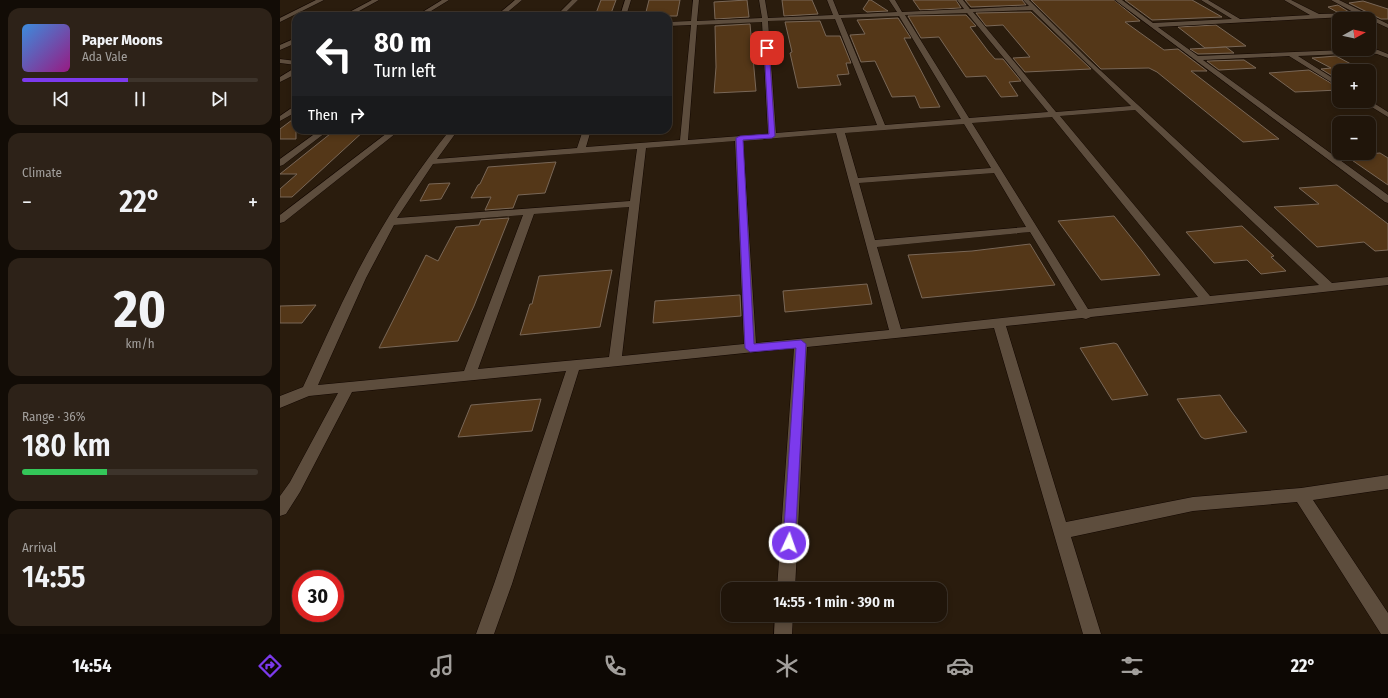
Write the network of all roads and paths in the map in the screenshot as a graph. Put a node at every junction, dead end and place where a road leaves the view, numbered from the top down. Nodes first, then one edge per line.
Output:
1 (321, 0) edge
2 (376, 0) edge
3 (446, 0) edge
4 (519, 0) edge
5 (575, 0) edge
6 (628, 0) edge
7 (696, 0) edge
8 (762, 0) edge
9 (830, 0) edge
10 (892, 0) edge
11 (960, 0) edge
12 (1026, 0) edge
13 (1118, 0) edge
14 (1204, 0) edge
15 (1286, 0) edge
16 (1334, 0) edge
17 (1033, 8) junction
18 (969, 10) junction
19 (296, 12) edge
20 (353, 12) edge
21 (426, 12) edge
22 (504, 12) edge
23 (563, 12) edge
24 (624, 12) edge
25 (1359, 12) edge
26 (900, 13) junction
27 (292, 14) edge
28 (1332, 15) edge
29 (837, 16) junction
30 (1318, 16) junction
31 (765, 19) junction
32 (280, 20) edge
33 (1238, 20) junction
34 (1376, 20) edge
35 (694, 23) junction
36 (672, 24) edge
37 (1151, 25) junction
38 (1388, 26) edge
39 (292, 42) edge
40 (280, 48) edge
41 (1290, 54) junction
42 (1388, 56) edge
43 (1195, 58) junction
44 (280, 61) edge
45 (292, 62) edge
46 (292, 73) edge
47 (280, 80) edge
48 (1332, 81) edge
49 (1376, 107) edge
50 (1137, 108) junction
51 (292, 112) edge
52 (1055, 114) junction
53 (1388, 115) edge
54 (280, 119) edge
55 (966, 121) junction
56 (882, 127) junction
57 (840, 131) junction
58 (320, 134) edge
59 (391, 134) edge
60 (451, 134) edge
61 (586, 134) edge
62 (772, 136) junction
63 (740, 138) junction
64 (684, 142) junction
65 (642, 146) junction
66 (581, 150) junction
67 (429, 162) junction
68 (280, 163) edge
69 (996, 170) junction
70 (854, 181) junction
71 (1388, 200) edge
72 (634, 204) junction
73 (530, 211) junction
74 (280, 220) edge
75 (390, 222) junction
76 (1033, 230) junction
77 (871, 244) junction
78 (1388, 281) edge
79 (1329, 287) junction
80 (1207, 301) junction
81 (1086, 315) junction
82 (999, 324) junction
83 (896, 334) junction
84 (801, 344) junction
85 (750, 348) junction
86 (615, 361) junction
87 (574, 365) junction
88 (469, 376) junction
89 (348, 388) junction
90 (308, 391) junction
91 (280, 402) edge
92 (1388, 482) edge
93 (1301, 495) junction
94 (280, 509) edge
95 (1060, 531) junction
96 (786, 582) edge
97 (784, 622) edge
98 (1388, 629) edge
99 (485, 634) edge
100 (783, 634) edge
101 (1092, 634) edge

1 - 19 street
2 - 20 street
3 - 21 street
4 - 22 street
5 - 23 street
6 - 24 street
7 - 35 street
8 - 31 street
9 - 29 street
10 - 26 street
11 - 18 street
12 - 17 street
13 - 37 street
14 - 33 street
15 - 30 street
16 - 25 street
17 - 18 street
17 - 50 street
18 - 26 street
18 - 52 street
26 - 29 street
26 - 55 street
27 - 32 street
28 - 30 street
29 - 31 street
29 - 56 street
30 - 33 street
31 - 35 street
31 - 62 street
33 - 37 street
34 - 38 street
35 - 36 street
35 - 64 street
37 - 43 street
39 - 40 street
41 - 42 street
41 - 43 street
41 - 48 street
43 - 71 street
44 - 45 street
46 - 47 street
49 - 53 street
50 - 52 street
50 - 79 street
51 - 54 street
52 - 55 street
52 - 80 street
55 - 56 street
55 - 69 street
56 - 57 street
57 - 62 street
57 - 70 street
58 - 68 street
59 - 74 street
60 - 67 street
61 - 66 street
62 - 63 street
63 - 64 street
63 - 85 street
64 - 65 street
65 - 66 street
65 - 72 street
66 - 67 street
67 - 75 street
69 - 70 street
69 - 76 street
70 - 77 street
72 - 73 street
72 - 86 street
73 - 75 street
73 - 88 street
75 - 90 street
76 - 77 street
76 - 81 street
77 - 83 street
78 - 79 street
79 - 80 street
80 - 81 street
81 - 82 street
82 - 83 street
82 - 95 street
83 - 84 street
84 - 85 street
84 - 96 street
85 - 86 street
86 - 87 street
87 - 88 street
87 - 99 street
88 - 89 street
89 - 90 street
89 - 94 street
90 - 91 street
92 - 93 street
93 - 95 street
93 - 98 street
95 - 101 street
97 - 100 street

